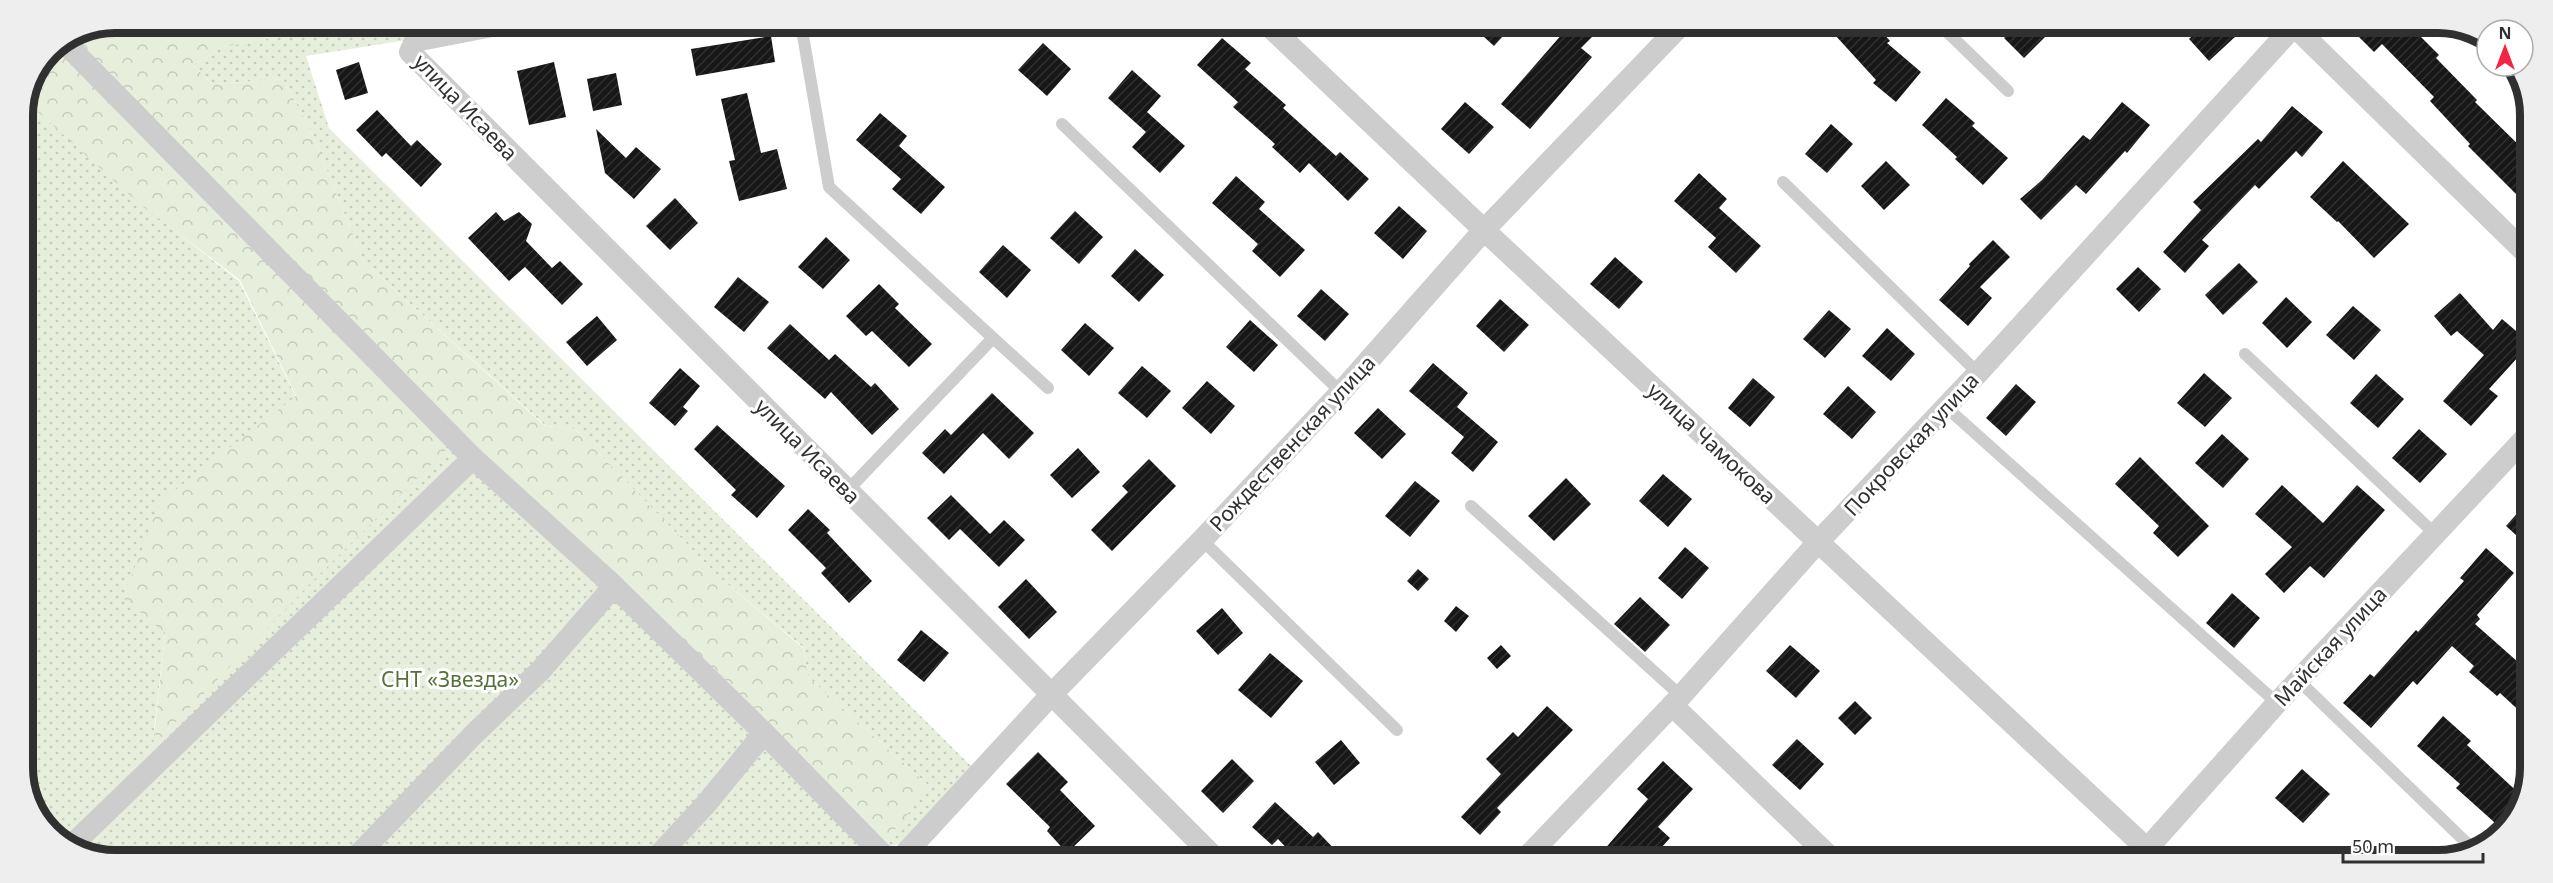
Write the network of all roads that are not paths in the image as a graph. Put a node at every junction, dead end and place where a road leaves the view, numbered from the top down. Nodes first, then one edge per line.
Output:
1 (456, 33) edge
2 (803, 33) edge
3 (1276, 33) edge
4 (1673, 33) edge
5 (1948, 33) edge
6 (2289, 33) edge
7 (2300, 33) edge
8 (69, 47) edge
9 (2008, 91) dead end
10 (1062, 124) dead end
11 (1782, 182) dead end
12 (1484, 230) junction
13 (2520, 247) edge
14 (993, 338) junction
15 (2245, 354) dead end
16 (1978, 373) junction
17 (1048, 388) dead end
18 (1341, 392) junction
19 (1946, 407) junction
20 (2520, 444) edge
21 (473, 458) junction
22 (847, 491) junction
23 (1471, 506) dead end
24 (2435, 534) junction
25 (1202, 540) junction
26 (1818, 542) junction
27 (614, 586) junction
28 (2298, 680) junction
29 (1050, 695) junction
30 (1676, 700) junction
31 (2277, 703) junction
32 (1398, 730) dead end
33 (764, 733) junction
34 (77, 841) edge
35 (2468, 844) edge
36 (363, 850) edge
37 (663, 850) edge
38 (878, 850) edge
39 (908, 850) edge
40 (1207, 850) edge
41 (1534, 850) edge
42 (1823, 850) edge
43 (2142, 850) edge
44 (2153, 850) edge

1 - 22 street, улица Исаева
2 - 14 lane
3 - 12 street, улица Чамокова
4 - 12 street, Рождественская улица
5 - 9 lane
6 - 16 street, Покровская улица
7 - 13 street
8 - 21 street
10 - 18 lane
11 - 16 lane
12 - 18 street, Рождественская улица
12 - 26 street, улица Чамокова
14 - 17 lane
14 - 22 lane
15 - 24 lane
16 - 19 street, Покровская улица
18 - 25 street, Рождественская улица
19 - 26 street, Покровская улица
19 - 31 lane
20 - 24 street, Майская улица
21 - 27 street
21 - 34 street
22 - 29 street, улица Исаева
23 - 30 lane
24 - 28 street, Майская улица
25 - 29 street, Рождественская улица
25 - 32 lane
26 - 30 street, Покровская улица
26 - 43 street, улица Чамокова
27 - 33 street
27 - 36 street
28 - 31 street, Майская улица
28 - 35 lane
29 - 39 street, Рождественская улица
29 - 40 street, улица Исаева
30 - 41 street, Покровская улица
30 - 42 street
31 - 44 street, Майская улица
33 - 37 street
33 - 38 street

